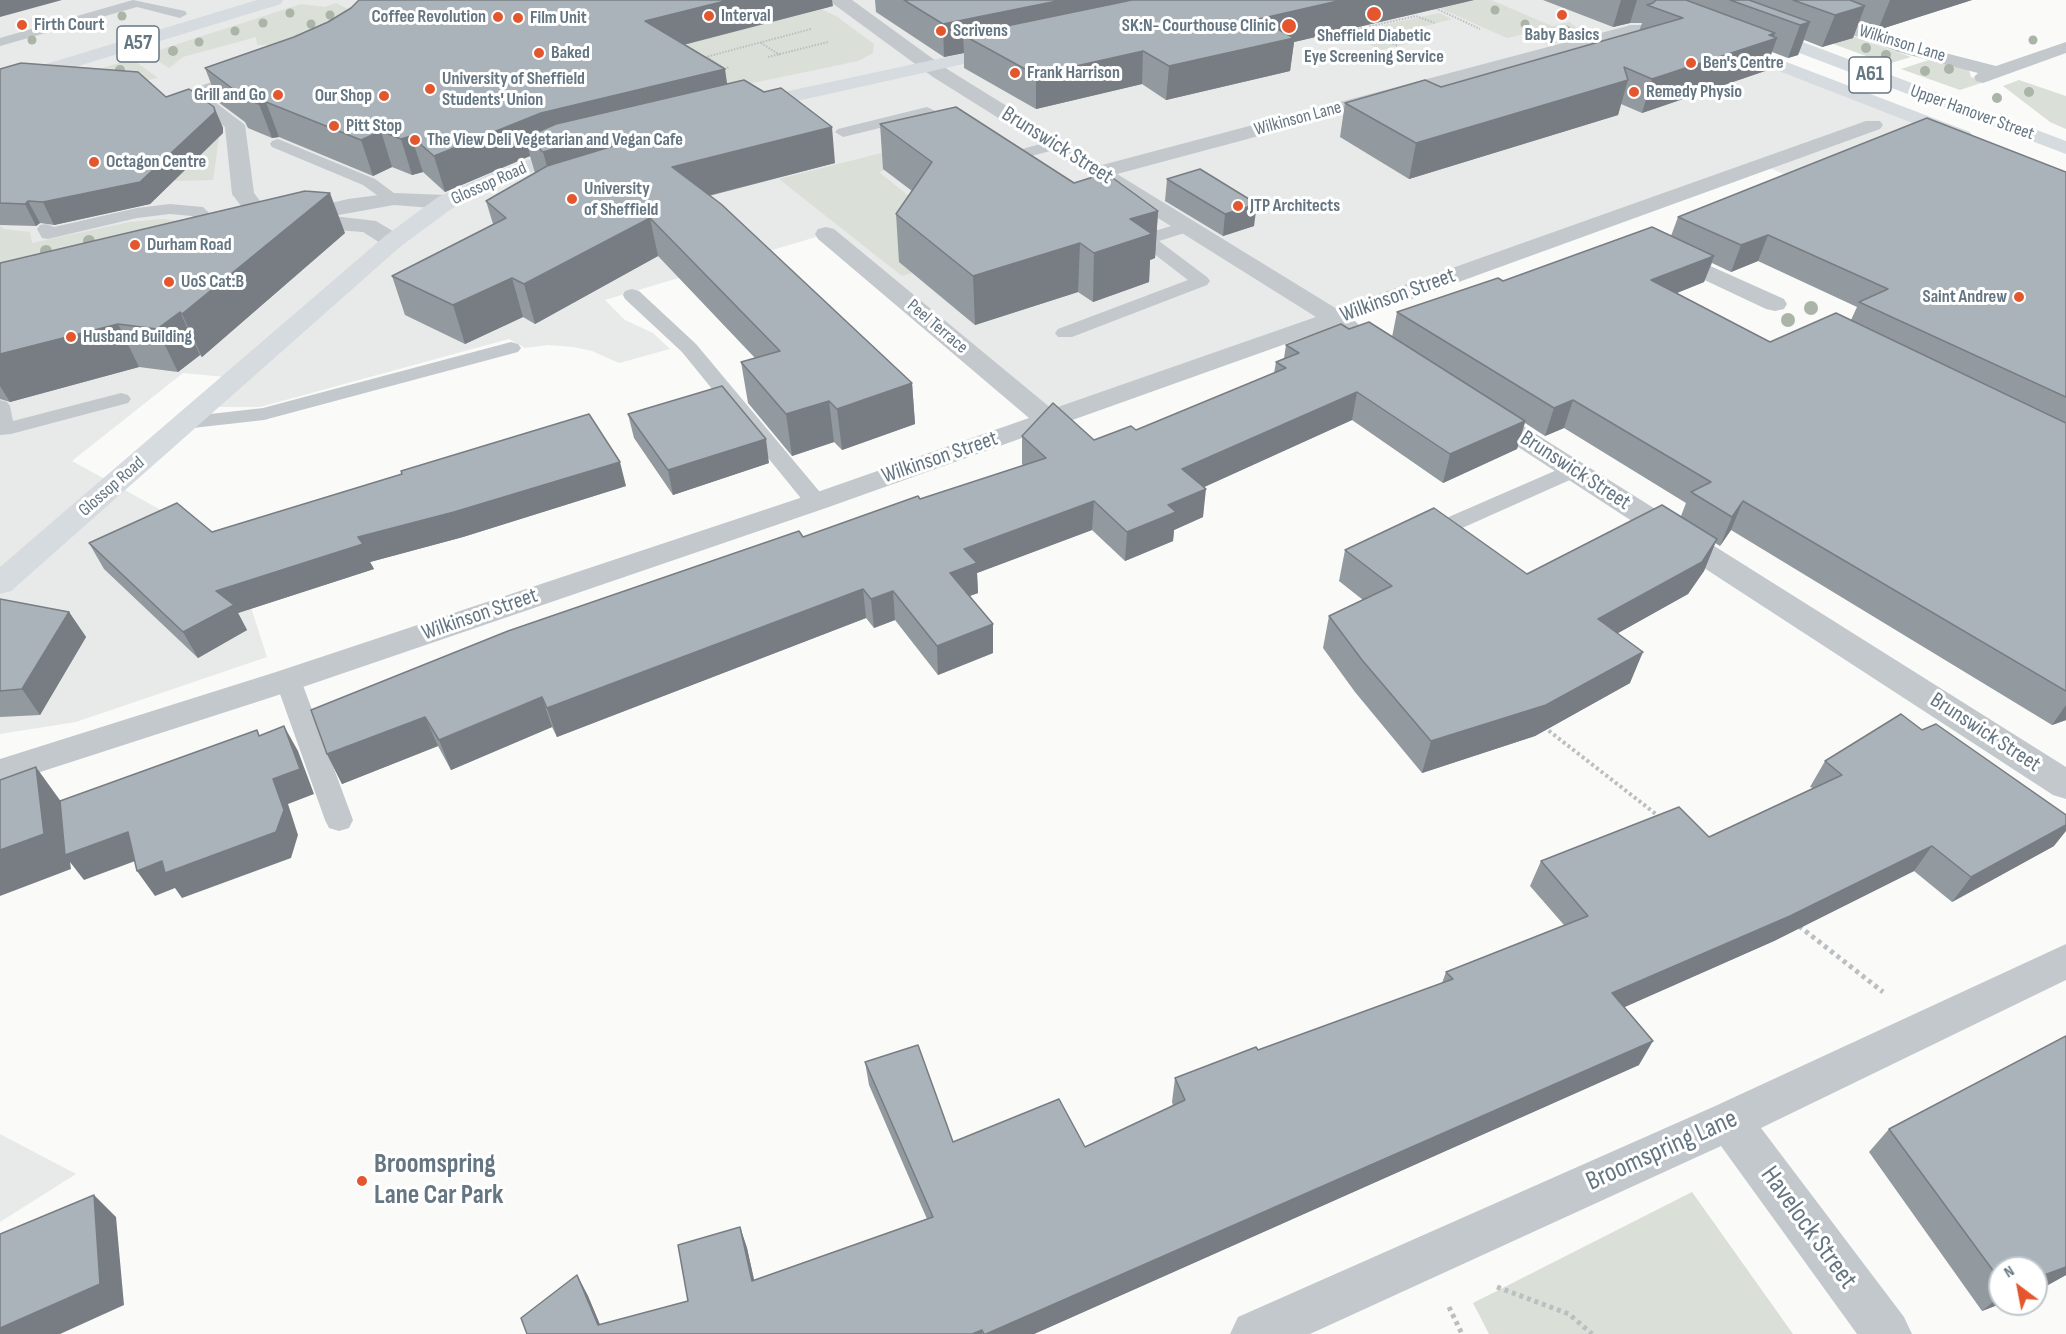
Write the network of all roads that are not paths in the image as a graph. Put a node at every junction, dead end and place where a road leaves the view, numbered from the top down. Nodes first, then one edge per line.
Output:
1 (226, 0) edge
2 (275, 0) edge
3 (836, 0) edge
4 (1676, 0) edge
5 (1774, 0) edge
6 (875, 4) dead end
7 (852, 9) junction
8 (180, 14) junction
9 (1637, 29) edge
10 (1707, 36) edge
11 (0, 42) edge
12 (1027, 45) edge
13 (2066, 47) edge
14 (929, 66) junction
15 (0, 67) edge
16 (274, 67) edge
17 (200, 83) dead end
18 (0, 84) edge
19 (225, 84) junction
20 (726, 111) edge
21 (1873, 125) dead end
22 (843, 132) dead end
23 (977, 136) edge
24 (597, 143) edge
25 (1982, 143) edge
26 (278, 144) edge
27 (1055, 145) junction
28 (997, 146) edge
29 (2066, 148) edge
30 (1017, 155) junction
31 (1037, 164) edge
32 (518, 170) junction
33 (1099, 171) junction
34 (534, 183) edge
35 (394, 199) junction
36 (446, 202) junction
37 (1119, 220) edge
38 (1603, 223) junction
39 (268, 225) junction
40 (1188, 226) junction
41 (46, 229) edge
42 (1624, 233) dead end
43 (826, 234) dead end
44 (229, 235) junction
45 (1145, 240) junction
46 (393, 241) junction
47 (1646, 243) edge
48 (191, 244) edge
49 (632, 295) dead end
50 (1775, 304) dead end
51 (1336, 318) junction
52 (1065, 333) dead end
53 (1376, 344) edge
54 (511, 348) dead end
55 (122, 399) dead end
56 (1465, 400) edge
57 (0, 406) edge
58 (1048, 420) junction
59 (184, 423) junction
60 (1573, 470) junction
61 (816, 502) junction
62 (1452, 524) edge
63 (0, 584) edge
64 (288, 680) junction
65 (0, 772) edge
66 (2066, 785) edge
67 (339, 820) dead end
68 (2066, 961) edge
69 (1730, 1121) junction
70 (1255, 1334) edge
71 (1887, 1334) edge

1 - 8 main road, A57
2 - 18 main road, A57
3 - 7 street, Brunswick Street
4 - 29 main road, Upper Hanover Street / A61
5 - 13 street, Wilkinson Lane
6 - 7 street
7 - 14 street, Brunswick Street
8 - 11 lane
8 - 15 main road, A57
9 - 33 street, Wilkinson Lane
10 - 25 main road, Upper Hanover Street / A61
12 - 14 main road
14 - 20 main road
14 - 27 street, Brunswick Street
16 - 19 street
17 - 19 street
19 - 39 street
21 - 38 street, Wilkinson Street
22 - 23 lane
24 - 32 main road, Glossop Road
26 - 35 lane
27 - 30 lane
27 - 33 street, Brunswick Street
28 - 30 lane
30 - 31 lane
32 - 34 lane
32 - 36 main road, Glossop Road
33 - 40 street, Brunswick Street
35 - 36 street
35 - 39 street
36 - 46 main road, Glossop Road
37 - 45 lane
38 - 42 street
38 - 51 street, Wilkinson Street
39 - 44 street
39 - 46 street
40 - 45 lane
40 - 51 street, Brunswick Street
41 - 44 lane
43 - 58 street, Peel Terrace
44 - 48 street
45 - 52 lane
46 - 59 main road, Glossop Road
47 - 50 street
49 - 61 lane
51 - 53 street, Brunswick Street
51 - 58 street, Wilkinson Street
54 - 59 lane
55 - 57 lane
56 - 60 street, Brunswick Street
58 - 61 street, Wilkinson Street
59 - 63 main road, Glossop Road
60 - 62 lane
60 - 66 street, Brunswick Street
61 - 64 street, Wilkinson Street
64 - 65 street, Wilkinson Street
64 - 67 lane
68 - 69 street, Broomspring Lane
69 - 70 street, Broomspring Lane
69 - 71 street, Havelock Street

